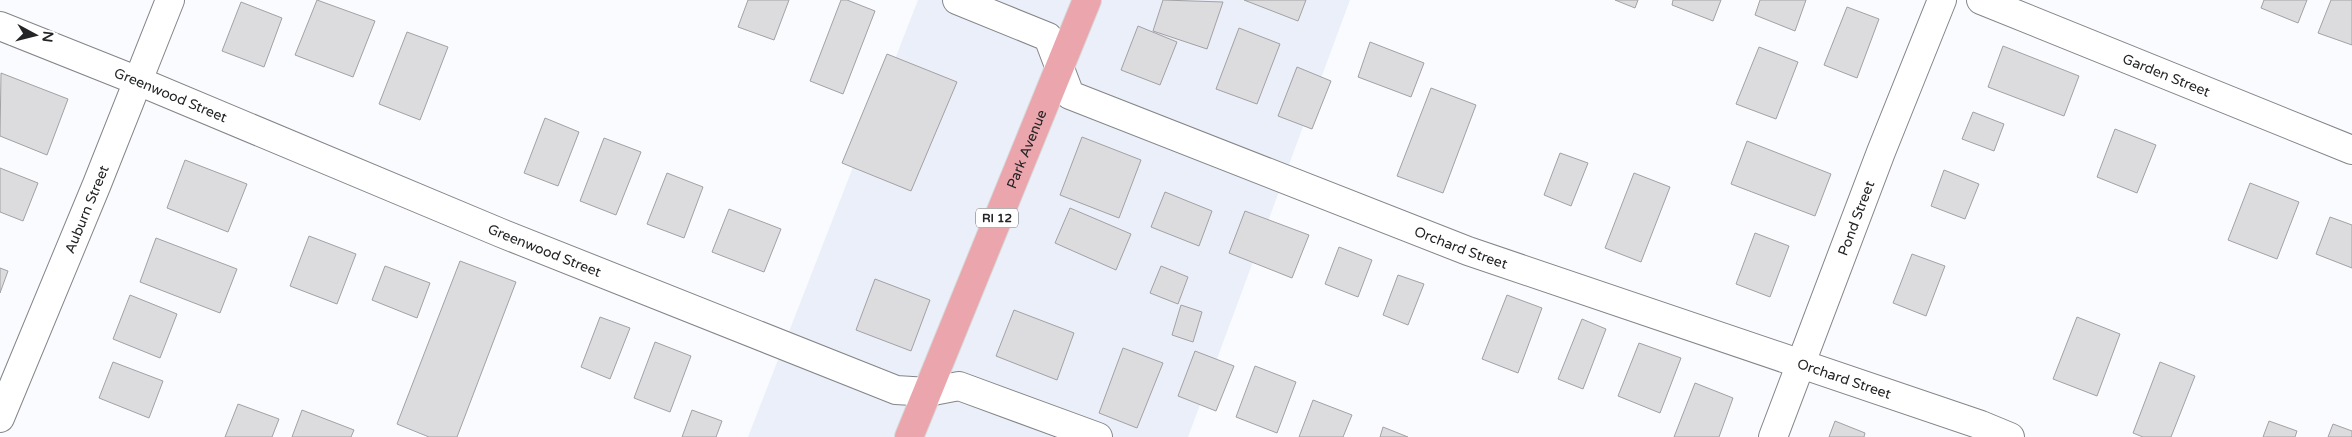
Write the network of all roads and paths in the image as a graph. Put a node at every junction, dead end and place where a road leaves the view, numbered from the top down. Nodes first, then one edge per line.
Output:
1 (170, 0) edge
2 (957, 0) edge
3 (1087, 0) edge
4 (1942, 0) edge
5 (1982, 0) edge
6 (0, 26) edge
7 (1058, 66) junction
8 (138, 81) junction
9 (2352, 150) edge
10 (1800, 364) junction
11 (928, 392) junction
12 (0, 418) edge
13 (910, 437) edge
14 (1098, 437) edge
15 (1773, 437) edge
16 (2010, 437) edge

1 - 8 street, Auburn Street
2 - 7 street, Orchard Street
3 - 7 main road, Park Avenue / RI 12
4 - 10 street, Pond Street
5 - 9 street, Garden Street
6 - 8 street, Greenwood Street
7 - 10 street, Orchard Street
7 - 11 main road, Park Avenue / RI 12
8 - 11 street, Greenwood Street
8 - 12 street, Auburn Street
10 - 15 street, Pond Street
10 - 16 street, Orchard Street
11 - 13 main road, Park Avenue / RI 12
11 - 14 street, Greenwood Street

